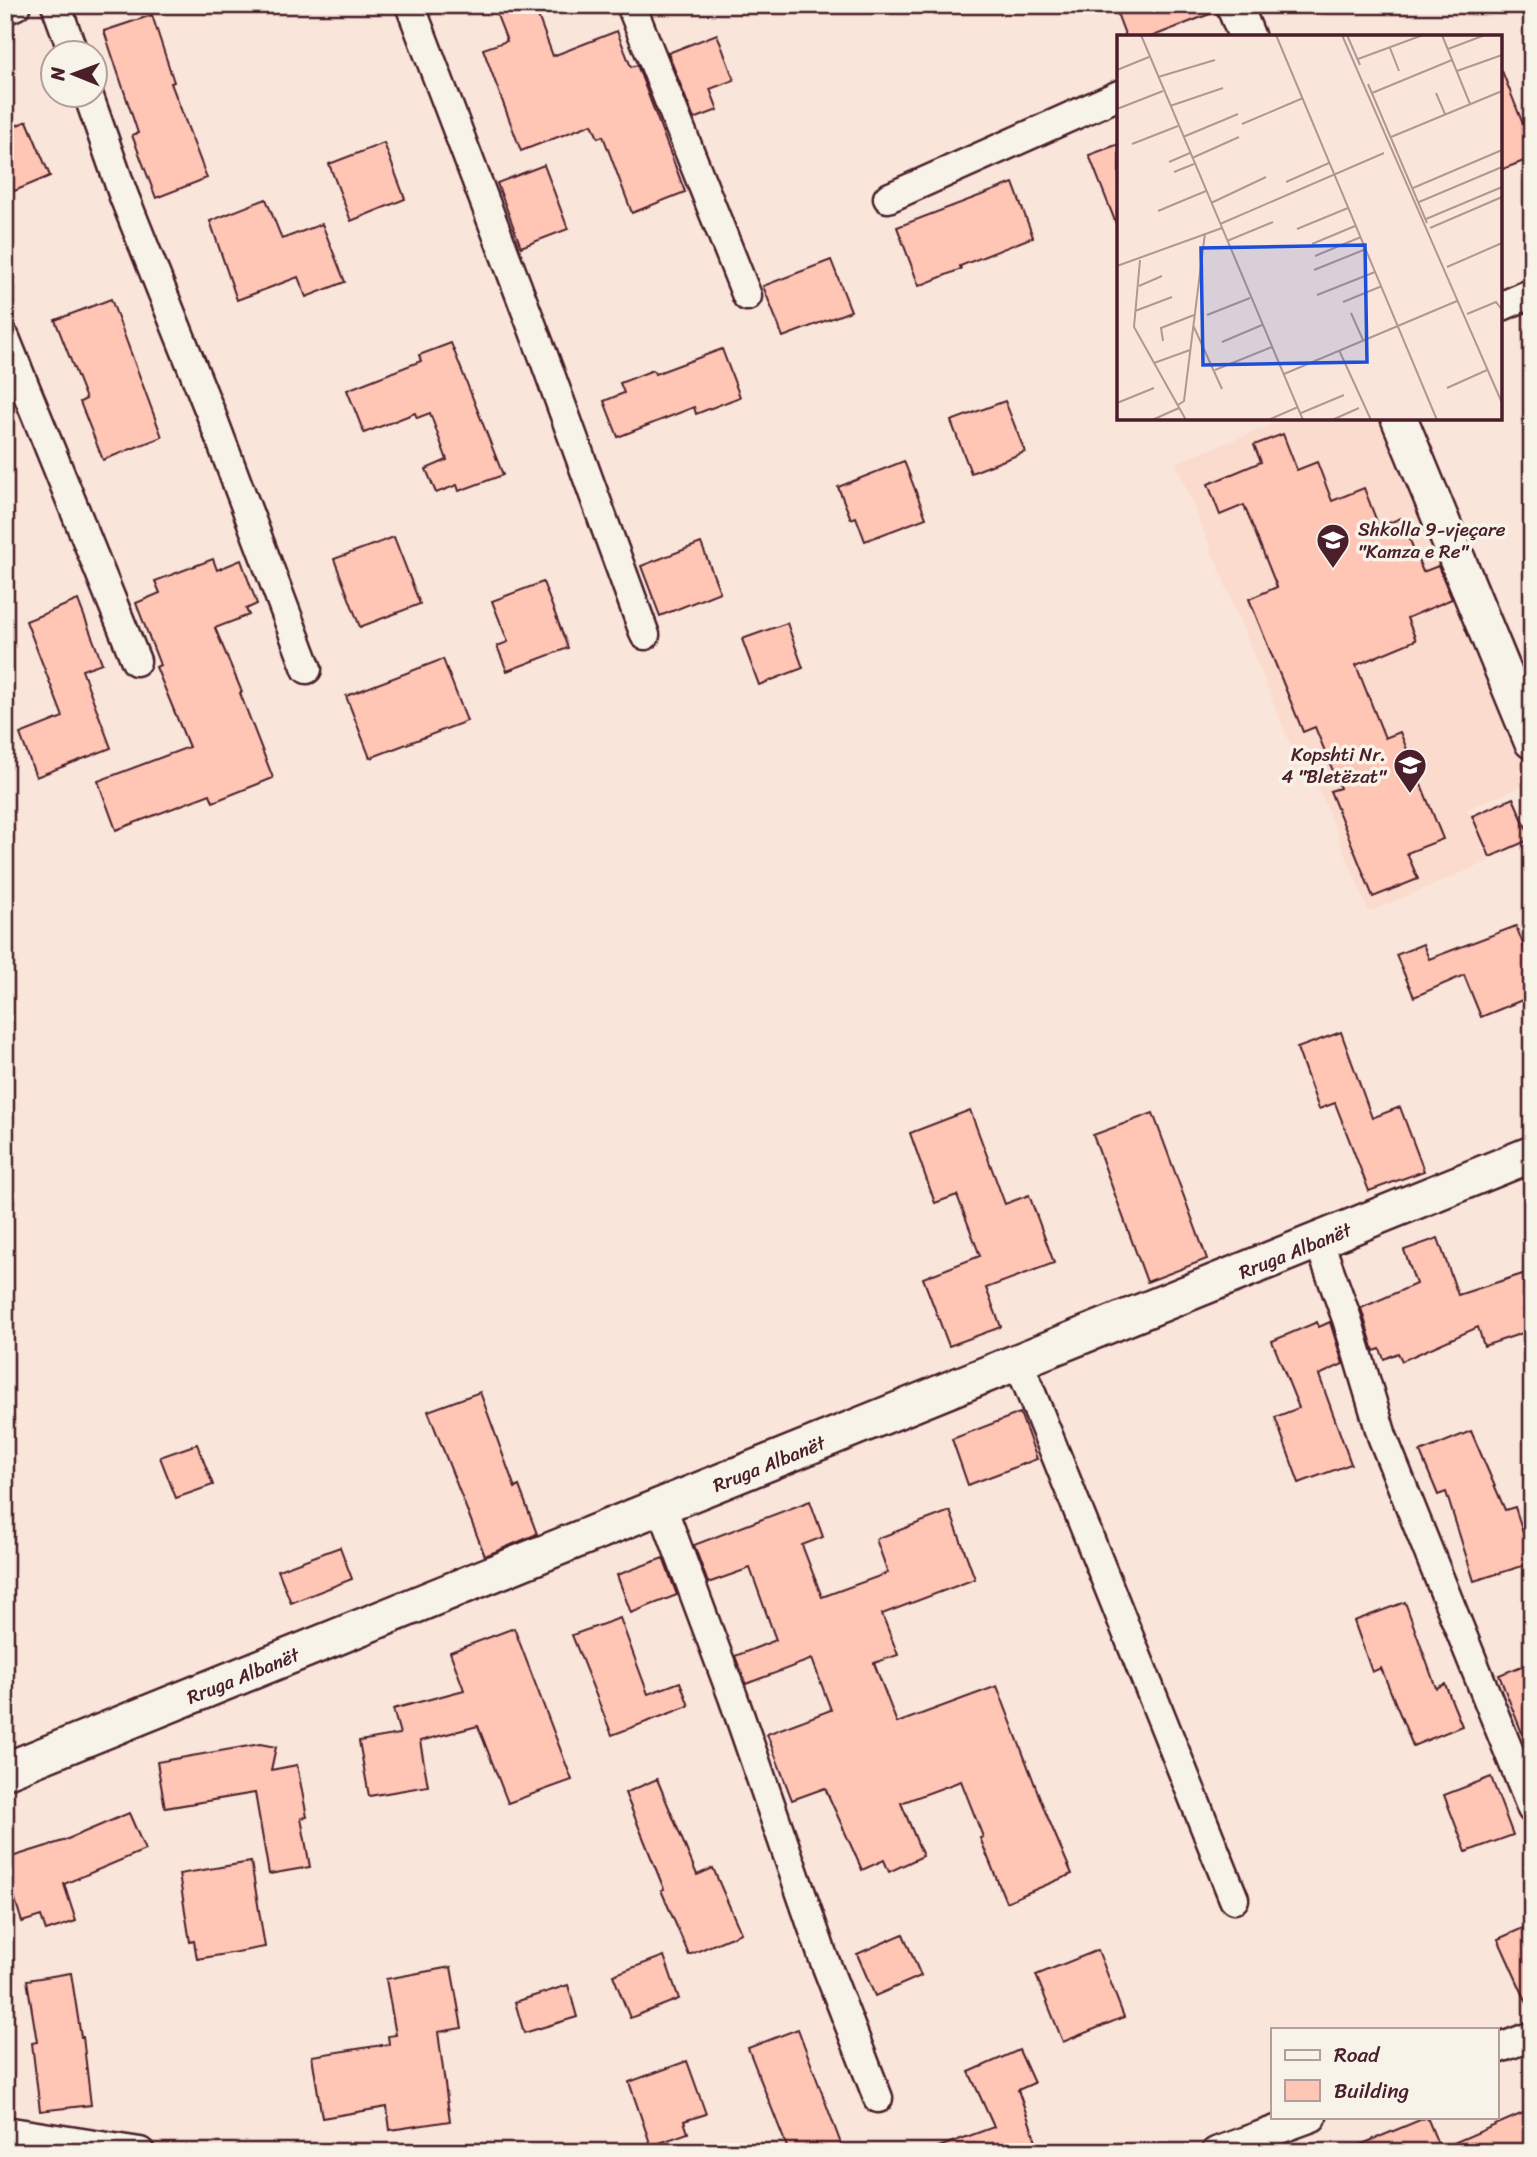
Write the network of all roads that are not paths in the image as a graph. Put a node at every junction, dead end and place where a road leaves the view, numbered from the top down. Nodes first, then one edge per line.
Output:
1 (16, 5) edge
2 (57, 5) edge
3 (410, 5) edge
4 (631, 5) edge
5 (1234, 5) edge
6 (5, 10) edge
7 (1246, 35) edge
8 (68, 38) edge
9 (1117, 96) edge
10 (93, 108) edge
11 (888, 198) dead end
12 (1532, 293) edge
13 (747, 296) dead end
14 (1502, 306) edge
15 (5, 338) edge
16 (1400, 420) edge
17 (645, 635) dead end
18 (136, 661) dead end
19 (307, 669) dead end
20 (1532, 741) edge
21 (1532, 1154) edge
22 (1319, 1242) junction
23 (1019, 1363) junction
24 (662, 1507) junction
25 (5, 1771) edge
26 (1532, 1809) edge
27 (1234, 1899) dead end
28 (1532, 2036) edge
29 (1498, 2049) edge
30 (878, 2098) dead end
31 (1309, 2118) edge
32 (5, 2132) edge
33 (140, 2152) edge
34 (1216, 2152) edge

1 - 6 street
2 - 8 street
3 - 17 street
4 - 13 street
5 - 7 street
9 - 11 street
10 - 19 street
12 - 14 street
15 - 18 street
16 - 20 street
21 - 22 street, Rruga Albanët
22 - 23 street, Rruga Albanët
22 - 26 street
23 - 24 street, Rruga Albanët
23 - 27 street
24 - 25 street, Rruga Albanët
24 - 30 street
28 - 29 street
31 - 34 street
32 - 33 street

